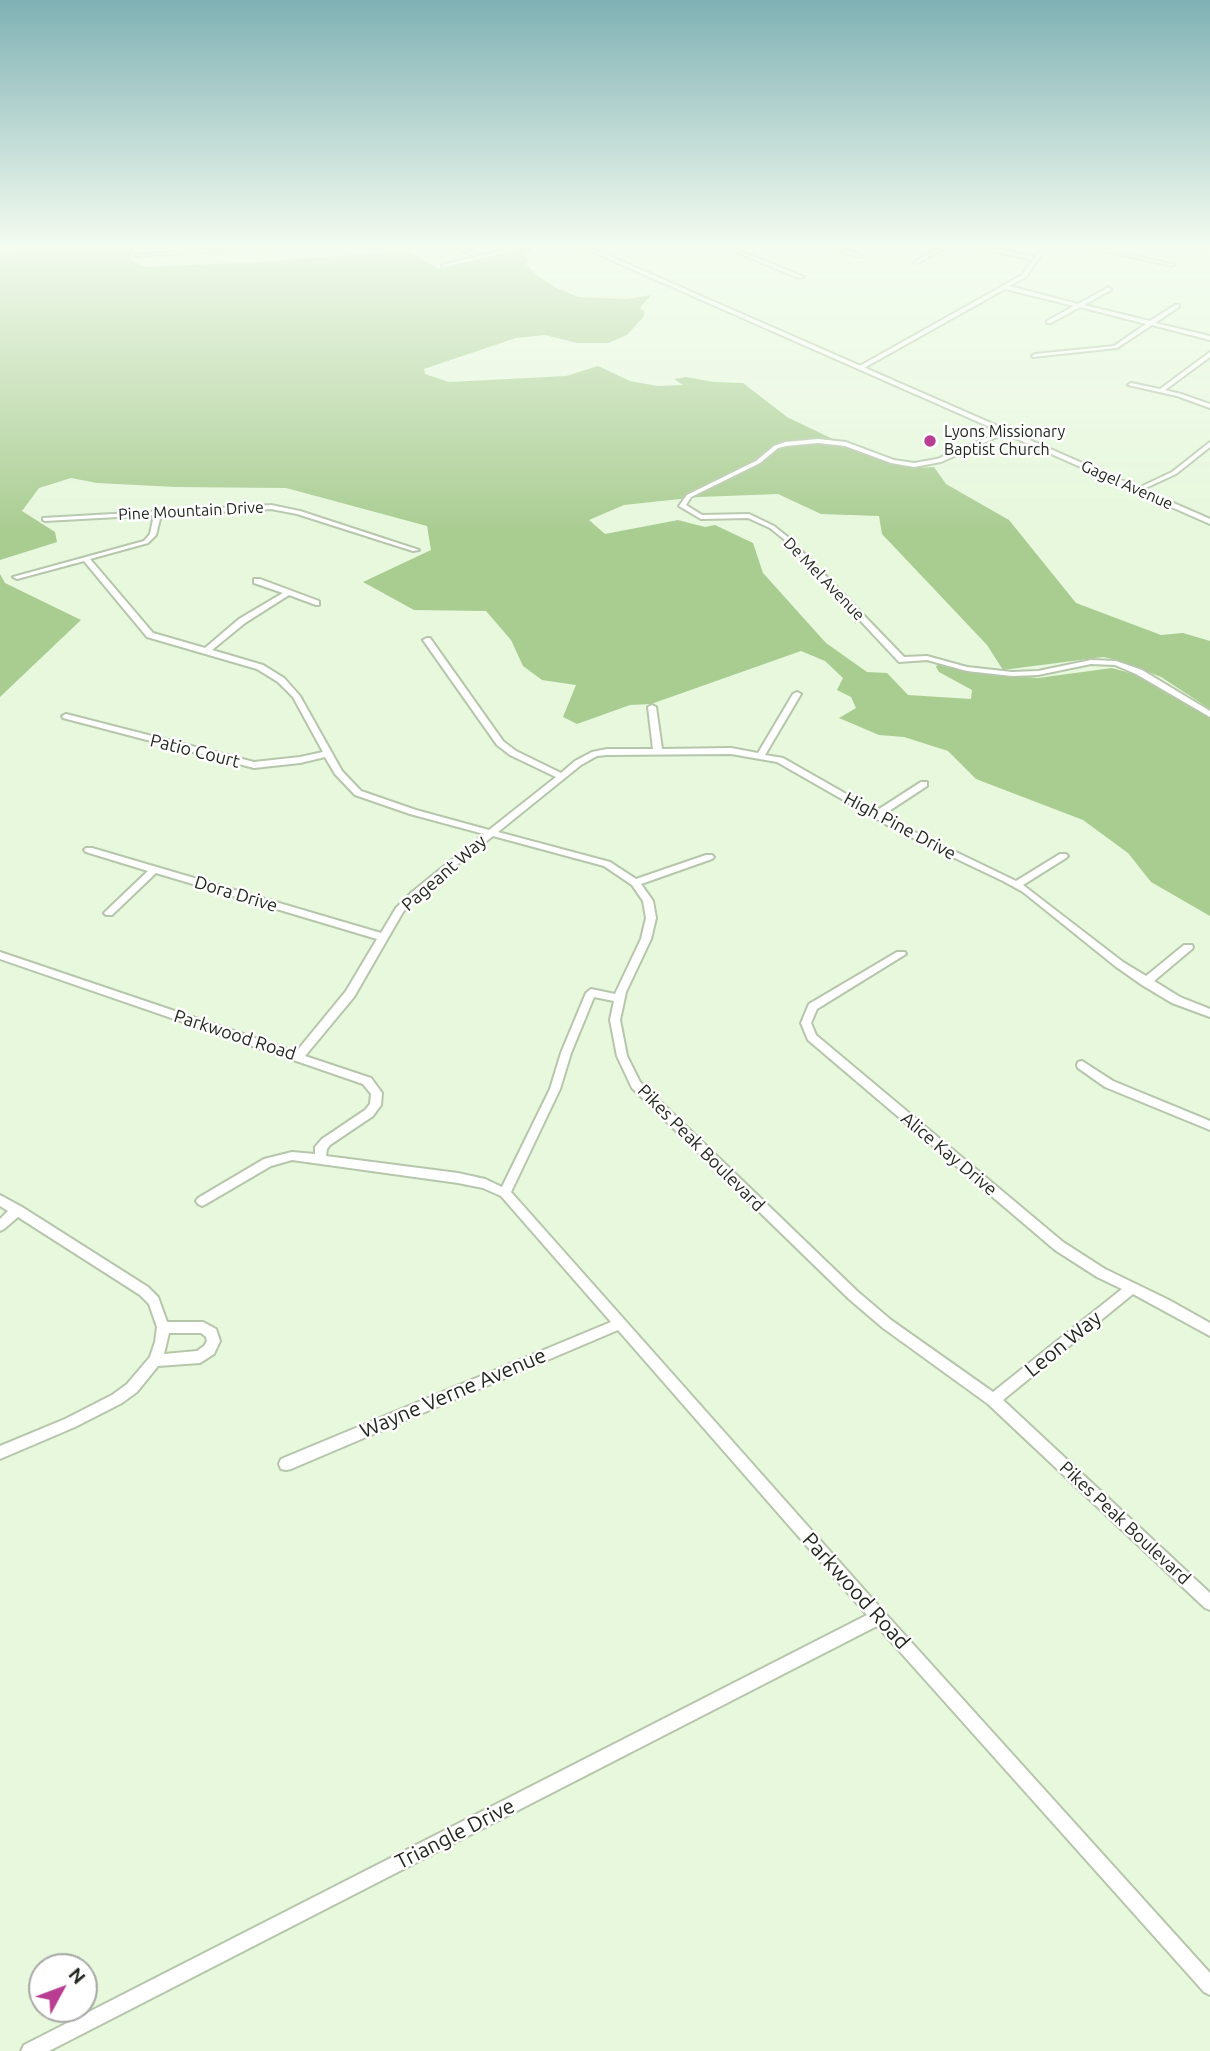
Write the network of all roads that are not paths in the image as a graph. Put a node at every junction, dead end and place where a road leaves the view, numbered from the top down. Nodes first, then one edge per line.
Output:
1 (800, 342) edge
2 (907, 342) edge
3 (1121, 342) edge
4 (1210, 354) edge
5 (1035, 356) dead end
6 (860, 368) junction
7 (1131, 385) dead end
8 (1161, 391) junction
9 (1210, 406) edge
10 (1005, 432) junction
11 (1210, 444) edge
12 (1137, 490) junction
13 (158, 512) junction
14 (45, 519) dead end
15 (1210, 522) edge
16 (415, 550) dead end
17 (86, 559) junction
18 (17, 577) dead end
19 (257, 581) dead end
20 (288, 593) junction
21 (316, 603) dead end
22 (427, 640) dead end
23 (205, 652) junction
24 (797, 694) dead end
25 (652, 708) dead end
26 (1210, 715) edge
27 (66, 716) dead end
28 (658, 751) junction
29 (327, 754) junction
30 (761, 755) junction
31 (561, 776) junction
32 (924, 784) dead end
33 (877, 815) junction
34 (491, 832) junction
35 (89, 850) dead end
36 (1063, 856) dead end
37 (709, 857) dead end
38 (153, 870) junction
39 (635, 883) junction
40 (1016, 885) junction
41 (109, 913) dead end
42 (382, 937) junction
43 (1188, 947) dead end
44 (901, 954) dead end
45 (0, 955) edge
46 (1146, 982) junction
47 (619, 998) junction
48 (1210, 1013) edge
49 (299, 1056) junction
50 (1082, 1065) dead end
51 (1210, 1126) edge
52 (320, 1158) junction
53 (505, 1193) junction
54 (0, 1200) edge
55 (202, 1201) dead end
56 (18, 1210) junction
57 (0, 1226) edge
58 (1132, 1288) junction
59 (620, 1324) junction
60 (163, 1327) junction
61 (1210, 1330) edge
62 (155, 1360) junction
63 (993, 1399) junction
64 (0, 1453) edge
65 (286, 1464) dead end
66 (1210, 1603) edge
67 (879, 1617) junction
68 (1210, 1986) edge
69 (30, 2051) edge

1 - 6 street, Gagel Avenue
2 - 6 street
3 - 5 street
4 - 8 street
6 - 10 street, Gagel Avenue
7 - 8 street
8 - 9 street
10 - 12 street, Gagel Avenue
10 - 26 street, De Mel Avenue
11 - 12 street
12 - 15 street, Gagel Avenue
13 - 14 street, Pine Mountain Drive
13 - 16 street, Pine Mountain Drive
13 - 17 street
17 - 18 street
17 - 23 street
19 - 20 street
20 - 21 street
20 - 23 street
22 - 31 street
23 - 29 street
24 - 30 street
25 - 28 street
27 - 29 street, Patio Court
28 - 30 street, High Pine Drive
28 - 31 street, High Pine Drive
29 - 34 street
30 - 33 street, High Pine Drive
31 - 34 street, Pageant Way
32 - 33 street
33 - 40 street, High Pine Drive
34 - 39 street
34 - 42 street, Pageant Way
35 - 38 street, Dora Drive
36 - 40 street
37 - 39 street
38 - 41 street
38 - 42 street, Dora Drive
39 - 47 street, Pikes Peak Boulevard
40 - 46 street, High Pine Drive
42 - 49 street, Pageant Way
43 - 46 street
44 - 58 street, Alice Kay Drive
45 - 49 street, Parkwood Road
46 - 48 street, High Pine Drive
47 - 53 street
47 - 63 street, Pikes Peak Boulevard
49 - 52 street, Parkwood Road
50 - 51 street
52 - 53 street, Parkwood Road
52 - 55 street, Parkwood Road
53 - 59 street, Parkwood Road
54 - 56 street
56 - 57 street
56 - 60 street
58 - 61 street, Alice Kay Drive
58 - 63 street, Leon Way
59 - 65 street, Wayne Verne Avenue
59 - 67 street, Parkwood Road
60 - 62 street
60 - 62 street
62 - 64 street
63 - 66 street, Pikes Peak Boulevard
67 - 68 street, Parkwood Road
67 - 69 street, Triangle Drive

